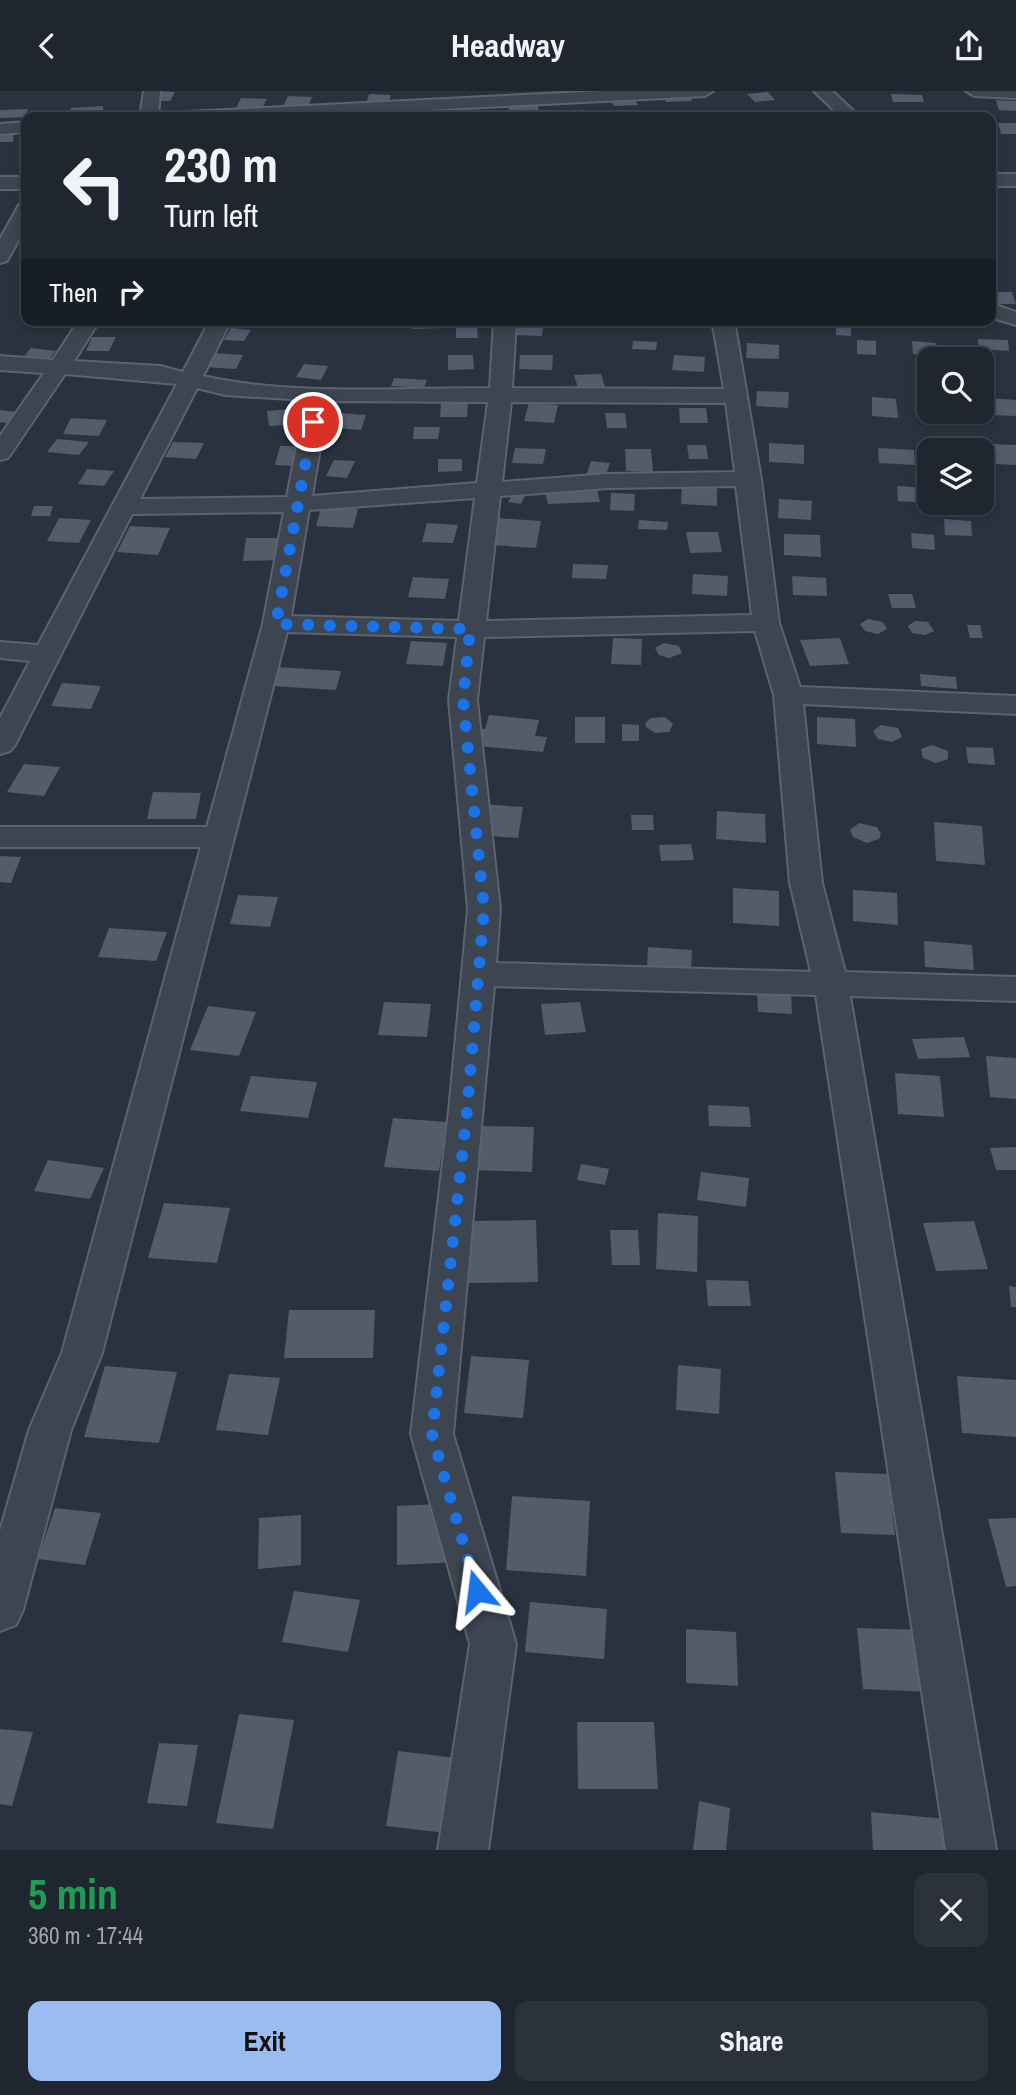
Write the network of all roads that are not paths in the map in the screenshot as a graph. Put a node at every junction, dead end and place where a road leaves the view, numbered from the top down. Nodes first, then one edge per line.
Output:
1 (152, 91) edge
2 (705, 91) edge
3 (822, 91) edge
4 (974, 91) edge
5 (637, 93) edge
6 (1016, 93) edge
7 (506, 103) edge
8 (348, 105) edge
9 (150, 112) edge
10 (253, 112) edge
11 (644, 112) edge
12 (845, 112) edge
13 (21, 127) edge
14 (0, 129) edge
15 (996, 180) edge
16 (1016, 180) edge
17 (0, 183) edge
18 (21, 183) edge
19 (21, 218) edge
20 (0, 257) edge
21 (996, 311) edge
22 (1016, 319) edge
23 (86, 326) edge
24 (218, 326) edge
25 (505, 326) edge
26 (724, 326) edge
27 (0, 363) edge
28 (60, 367) junction
29 (190, 381) junction
30 (501, 393) junction
31 (318, 394) junction
32 (737, 396) junction
33 (0, 453) edge
34 (749, 479) junction
35 (488, 488) junction
36 (297, 504) junction
37 (122, 507) junction
38 (766, 623) junction
39 (276, 624) junction
40 (470, 629) junction
41 (0, 650) edge
42 (46, 654) junction
43 (788, 695) junction
44 (1016, 705) edge
45 (0, 745) edge
46 (0, 837) edge
47 (221, 837) junction
48 (479, 974) junction
49 (831, 985) junction
50 (1016, 989) edge
51 (0, 1610) edge
52 (463, 1850) edge
53 (971, 1850) edge

1 - 9 street
2 - 5 street
3 - 12 street
4 - 6 street
5 - 7 street
5 - 11 street
7 - 8 street
8 - 10 street
13 - 14 street
15 - 16 street
17 - 18 street
19 - 20 street
21 - 22 street
23 - 28 street
24 - 29 street
25 - 30 street
26 - 32 street
27 - 28 street
28 - 29 street
28 - 33 street
29 - 31 street
29 - 37 street
30 - 31 street
30 - 32 street
30 - 35 street
31 - 36 street
32 - 34 street
34 - 35 street
34 - 38 street
35 - 36 street
35 - 40 street
36 - 37 street
36 - 39 street
37 - 42 street
38 - 40 street
38 - 43 street
39 - 40 street
39 - 47 street
40 - 48 street
41 - 42 street
42 - 45 street
43 - 44 street
43 - 49 street
46 - 47 street
47 - 51 street
48 - 49 street
48 - 52 street
49 - 50 street
49 - 53 street

